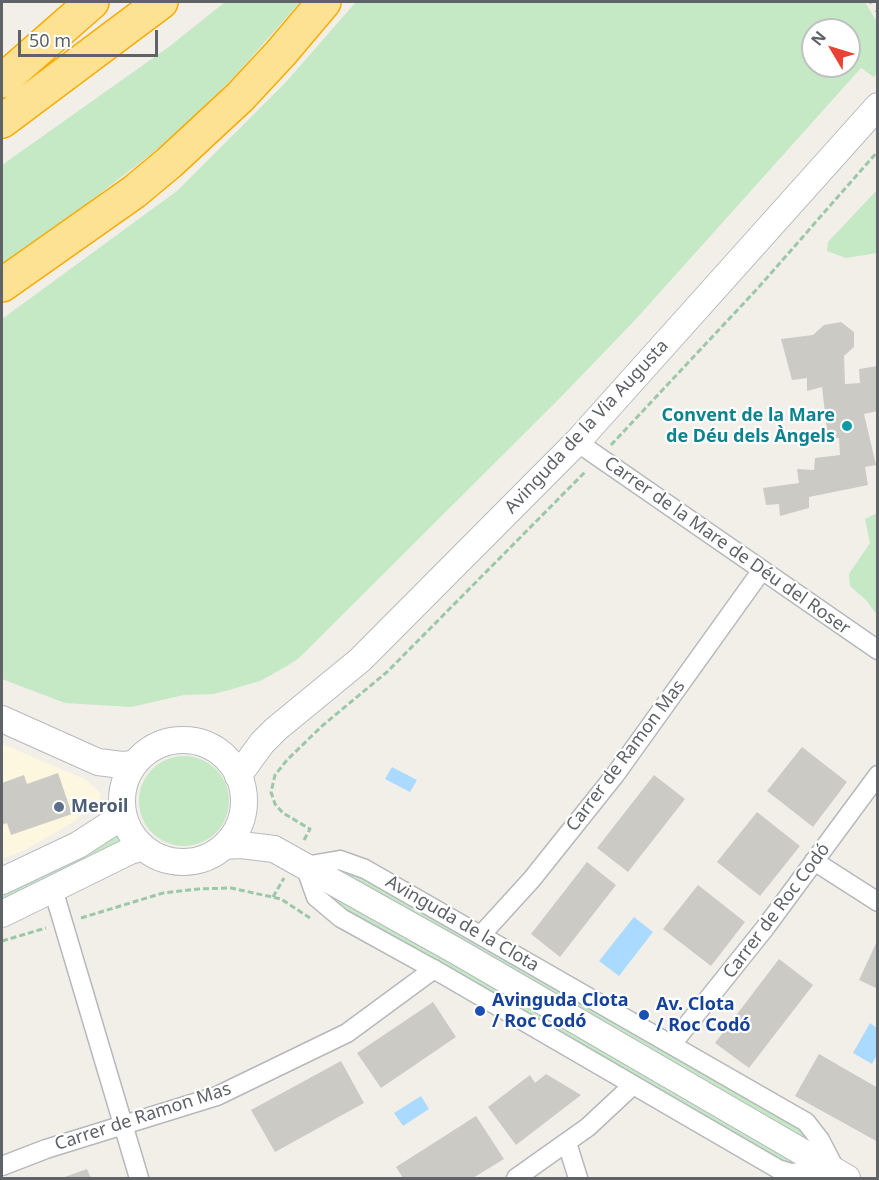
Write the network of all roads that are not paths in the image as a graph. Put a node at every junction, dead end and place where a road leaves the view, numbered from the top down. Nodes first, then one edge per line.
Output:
1 (78, 2) edge
2 (92, 2) edge
3 (161, 2) edge
4 (324, 2) edge
5 (2, 60) edge
6 (2, 81) edge
7 (878, 106) edge
8 (2, 121) edge
9 (2, 285) edge
10 (577, 442) junction
11 (762, 570) junction
12 (878, 650) edge
13 (2, 718) edge
14 (276, 729) junction
15 (216, 749) junction
16 (878, 775) edge
17 (238, 776) junction
18 (127, 786) junction
19 (243, 812) junction
20 (224, 846) junction
21 (143, 848) junction
22 (291, 858) junction
23 (814, 861) junction
24 (2, 881) edge
25 (53, 890) junction
26 (878, 902) edge
27 (2, 915) edge
28 (481, 935) junction
29 (434, 969) junction
30 (672, 1044) junction
31 (633, 1085) junction
32 (123, 1124) junction
33 (567, 1143) junction
34 (2, 1166) edge
35 (844, 1177) edge
36 (139, 1179) edge
37 (516, 1179) edge
38 (578, 1179) edge

1 - 5 highway
2 - 6 highway
3 - 8 highway
4 - 9 highway
7 - 10 street, Avinguda de la Via Augusta
10 - 11 street, Carrer de la Mare de Déu del Roser
10 - 14 street, Avinguda de la Via Augusta
11 - 12 street, Carrer de la Mare de Déu del Roser
11 - 28 street, Carrer de Ramon Mas
13 - 18 street
14 - 15 street, Avinguda de la Via Augusta
14 - 17 street, Avinguda de la Via Augusta
15 - 17 street
15 - 18 street
16 - 23 street, Carrer de Roc Codó
17 - 19 street
18 - 21 street
18 - 24 street
19 - 20 street
19 - 22 street, Avinguda de la Clota
20 - 21 street
20 - 22 street, Avinguda de la Clota
21 - 25 street
22 - 28 street, Avinguda de la Clota
22 - 29 street, Avinguda de la Clota
22 - 35 street, Avinguda de la Clota
23 - 26 street
23 - 30 street, Carrer de Roc Codó
25 - 27 street
25 - 32 street
28 - 30 street, Avinguda de la Clota
29 - 31 street, Avinguda de la Clota
29 - 32 street, Carrer de Ramon Mas
30 - 35 street, Avinguda de la Clota
31 - 33 street
31 - 35 street, Avinguda de la Clota
32 - 34 street, Carrer de Ramon Mas
32 - 36 street
33 - 37 street
33 - 38 street

